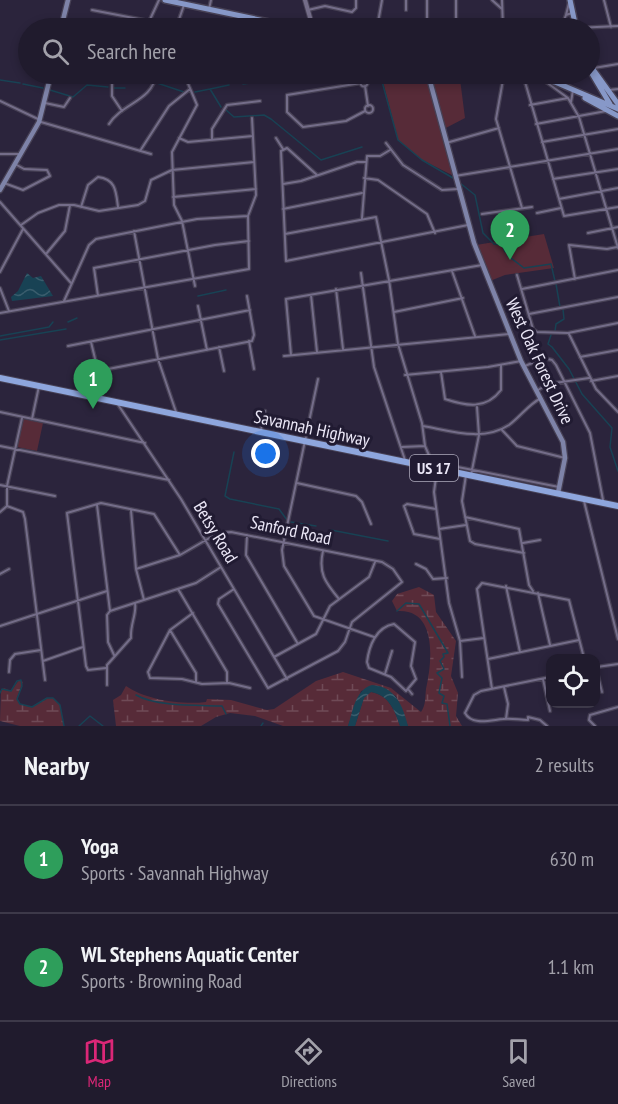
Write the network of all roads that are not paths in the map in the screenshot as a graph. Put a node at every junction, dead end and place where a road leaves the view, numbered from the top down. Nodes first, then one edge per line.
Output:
1 (68, 0) edge
2 (159, 0) edge
3 (165, 0) edge
4 (211, 0) edge
5 (305, 0) edge
6 (356, 0) edge
7 (382, 0) edge
8 (406, 0) edge
9 (427, 0) edge
10 (456, 0) edge
11 (492, 0) edge
12 (502, 0) edge
13 (570, 0) edge
14 (604, 0) edge
15 (184, 4) junction
16 (209, 9) junction
17 (502, 9) junction
18 (92, 10) dead end
19 (308, 10) junction
20 (406, 10) dead end
21 (568, 16) edge
22 (64, 18) edge
23 (133, 18) edge
24 (150, 18) edge
25 (179, 18) edge
26 (246, 18) edge
27 (310, 18) edge
28 (379, 18) edge
29 (427, 18) edge
30 (456, 18) edge
31 (502, 18) edge
32 (618, 26) edge
33 (600, 27) edge
34 (611, 27) junction
35 (618, 64) edge
36 (600, 65) edge
37 (49, 84) edge
38 (112, 84) edge
39 (153, 84) edge
40 (188, 84) edge
41 (355, 84) edge
42 (362, 84) edge
43 (430, 84) edge
44 (502, 84) edge
45 (525, 84) edge
46 (556, 84) edge
47 (556, 84) edge
48 (599, 84) edge
49 (365, 86) joint
50 (190, 89) junction
51 (618, 89) edge
52 (571, 92) junction
53 (605, 92) junction
54 (70, 98) dead end
55 (595, 98) junction
56 (0, 101) edge
57 (260, 101) dead end
58 (571, 102) junction
59 (45, 103) junction
60 (618, 104) edge
61 (530, 105) junction
62 (368, 106) junction
63 (610, 107) junction
64 (122, 111) junction
65 (365, 111) junction
66 (618, 112) edge
67 (579, 117) junction
68 (252, 118) dead end
69 (40, 121) junction
70 (109, 124) dead end
71 (536, 124) junction
72 (499, 128) junction
73 (618, 129) edge
74 (585, 135) junction
75 (253, 136) junction
76 (178, 138) junction
77 (276, 138) dead end
78 (212, 139) junction
79 (542, 142) junction
80 (386, 143) dead end
81 (445, 143) junction
82 (283, 149) junction
83 (618, 149) edge
84 (390, 150) junction
85 (140, 151) junction
86 (0, 154) edge
87 (21, 154) junction
88 (151, 154) dead end
89 (590, 154) junction
90 (547, 161) junction
91 (254, 162) junction
92 (366, 162) junction
93 (15, 164) junction
94 (510, 166) junction
95 (618, 169) edge
96 (172, 170) junction
97 (596, 173) junction
98 (317, 175) junction
99 (454, 176) junction
100 (364, 178) junction
101 (553, 179) junction
102 (4, 183) junction
103 (281, 184) junction
104 (618, 188) edge
105 (256, 189) junction
106 (458, 189) junction
107 (0, 190) edge
108 (601, 190) junction
109 (362, 193) junction
110 (173, 197) junction
111 (559, 199) junction
112 (0, 202) edge
113 (70, 205) junction
114 (81, 207) junction
115 (118, 207) junction
116 (532, 207) dead end
117 (618, 207) edge
118 (522, 208) junction
119 (561, 208) junction
120 (283, 209) junction
121 (606, 209) junction
122 (537, 213) dead end
123 (482, 214) dead end
124 (248, 216) junction
125 (362, 219) junction
126 (182, 221) junction
127 (468, 225) junction
128 (22, 227) junction
129 (618, 227) edge
130 (612, 228) junction
131 (134, 231) junction
132 (435, 233) junction
133 (588, 233) dead end
134 (285, 234) junction
135 (249, 241) junction
136 (381, 243) junction
137 (618, 248) edge
138 (188, 249) junction
139 (46, 254) junction
140 (140, 259) junction
141 (482, 265) junction
142 (452, 270) junction
143 (618, 270) edge
144 (0, 272) edge
145 (361, 273) dead end
146 (517, 275) dead end
147 (194, 278) junction
148 (575, 279) junction
149 (389, 280) junction
150 (71, 284) junction
151 (362, 284) junction
152 (195, 286) dead end
153 (0, 288) edge
154 (145, 288) junction
155 (336, 289) junction
156 (522, 289) junction
157 (311, 294) junction
158 (98, 296) junction
159 (247, 296) dead end
160 (618, 297) edge
161 (463, 298) junction
162 (64, 301) junction
163 (198, 306) dead end
164 (250, 310) junction
165 (9, 311) junction
166 (394, 312) junction
167 (0, 313) edge
168 (529, 314) junction
169 (201, 320) junction
170 (618, 324) edge
171 (153, 330) junction
172 (568, 333) junction
173 (509, 334) junction
174 (475, 336) junction
175 (249, 341) junction
176 (91, 342) junction
177 (398, 344) junction
178 (68, 346) dead end
179 (219, 347) junction
180 (369, 347) junction
181 (343, 349) junction
182 (207, 350) junction
183 (618, 350) edge
184 (317, 352) junction
185 (291, 355) junction
186 (284, 356) dead end
187 (579, 358) junction
188 (158, 359) junction
189 (522, 364) junction
190 (501, 365) junction
191 (254, 369) dead end
192 (224, 371) dead end
193 (441, 372) junction
194 (405, 375) junction
195 (618, 376) edge
196 (0, 378) edge
197 (318, 379) dead end
198 (590, 379) junction
199 (564, 383) junction
200 (39, 386) junction
201 (537, 390) junction
202 (541, 398) junction
203 (116, 402) junction
204 (477, 406) junction
205 (265, 411) dead end
206 (0, 412) edge
207 (618, 412) edge
208 (177, 415) junction
209 (22, 417) junction
210 (32, 419) junction
211 (423, 426) junction
212 (501, 430) junction
213 (261, 433) junction
214 (479, 435) junction
215 (305, 441) junction
216 (145, 443) junction
217 (0, 446) edge
218 (425, 446) junction
219 (402, 447) junction
220 (15, 449) junction
221 (565, 458) junction
222 (406, 462) junction
223 (434, 466) junction
224 (469, 473) junction
225 (169, 480) junction
226 (297, 483) junction
227 (0, 485) edge
228 (7, 486) junction
229 (558, 490) junction
230 (55, 496) dead end
231 (583, 499) junction
232 (603, 503) junction
233 (97, 504) junction
234 (7, 506) junction
235 (618, 506) edge
236 (436, 509) junction
237 (131, 510) junction
238 (0, 512) edge
239 (465, 517) junction
240 (371, 524) dead end
241 (466, 525) junction
242 (439, 529) junction
243 (247, 535) junction
244 (440, 539) junction
245 (205, 540) junction
246 (540, 540) dead end
247 (284, 542) junction
248 (523, 543) junction
249 (323, 550) junction
250 (524, 553) junction
251 (180, 555) junction
252 (375, 561) junction
253 (416, 564) dead end
254 (221, 567) junction
255 (9, 569) dead end
256 (136, 569) junction
257 (0, 574) edge
258 (447, 578) junction
259 (506, 586) junction
260 (178, 589) junction
261 (234, 589) junction
262 (107, 591) junction
263 (536, 592) junction
264 (339, 599) junction
265 (144, 600) junction
266 (77, 601) junction
267 (135, 603) junction
268 (618, 610) edge
269 (110, 611) junction
270 (612, 611) junction
271 (193, 613) junction
272 (37, 614) junction
273 (325, 621) junction
274 (0, 626) edge
275 (349, 628) junction
276 (170, 630) junction
277 (374, 637) junction
278 (484, 638) junction
279 (618, 639) edge
280 (579, 640) junction
281 (460, 641) junction
282 (298, 644) junction
283 (550, 646) junction
284 (83, 647) junction
285 (41, 650) junction
286 (392, 651) dead end
287 (520, 652) junction
288 (583, 654) edge
289 (114, 655) junction
290 (274, 657) junction
291 (487, 659) junction
292 (43, 662) junction
293 (618, 664) edge
294 (600, 667) edge
295 (106, 668) junction
296 (9, 672) dead end
297 (385, 674) junction
298 (462, 677) dead end
299 (546, 678) edge
300 (287, 679) junction
301 (543, 679) junction
302 (45, 680) dead end
303 (196, 682) junction
304 (227, 683) junction
305 (600, 684) edge
306 (107, 685) dead end
307 (504, 686) junction
308 (250, 688) dead end
309 (408, 689) junction
310 (492, 689) junction
311 (602, 692) dead end
312 (412, 694) dead end
313 (618, 707) edge
314 (550, 711) dead end
315 (506, 719) junction
316 (547, 726) edge
317 (595, 726) edge

1 - 22 main road
2 - 24 street
3 - 15 main road
4 - 16 street
5 - 19 street
6 - 19 street
7 - 28 street
8 - 20 street
9 - 29 street
10 - 30 street
11 - 17 street
12 - 17 street
13 - 21 main road
14 - 34 street
15 - 16 main road
15 - 25 street
16 - 26 main road
17 - 31 street
18 - 23 street
19 - 27 street
32 - 34 street
33 - 34 street
35 - 36 street
37 - 59 main road
38 - 64 street
39 - 64 street
40 - 50 street
41 - 65 street
42 - 49 street
43 - 81 main road, West Oak Forest Drive
44 - 72 street
45 - 61 street
46 - 52 main road
47 - 52 street
48 - 53 main road
49 - 62 street
50 - 76 street
50 - 85 street
51 - 53 street
52 - 55 main road
52 - 58 street
52 - 58 street
52 - 61 street
52 - 63 main road
53 - 55 street
53 - 60 main road
53 - 63 main road
54 - 59 street
55 - 63 main road
56 - 69 street
57 - 78 street
58 - 67 street
59 - 69 main road
61 - 71 street
62 - 65 street
62 - 65 street
63 - 66 main road
63 - 67 street
64 - 70 street
67 - 71 street
67 - 74 street
68 - 75 street
69 - 85 street
69 - 87 main road
71 - 79 street
72 - 81 street
72 - 94 street
73 - 74 street
74 - 79 street
74 - 89 street
75 - 78 street
75 - 91 street
76 - 78 street
76 - 96 street
77 - 82 street
79 - 90 street
80 - 84 street
81 - 99 main road, West Oak Forest Drive
82 - 98 street
82 - 103 street
83 - 89 street
84 - 92 street
84 - 106 street
85 - 88 street
86 - 87 street
87 - 93 main road
89 - 90 street
89 - 97 street
90 - 94 street
90 - 101 street
91 - 96 street
91 - 105 street
92 - 98 street
92 - 100 street
93 - 102 main road
93 - 102 street
94 - 99 street
94 - 118 street
95 - 97 street
96 - 110 street
96 - 115 street
97 - 101 street
97 - 108 street
98 - 103 street
99 - 106 main road, West Oak Forest Drive
100 - 109 street
100 - 132 street
101 - 111 street
102 - 107 main road
103 - 120 street
104 - 108 street
105 - 110 street
105 - 124 street
106 - 127 main road, West Oak Forest Drive
108 - 111 street
108 - 121 street
109 - 120 street
109 - 125 street
110 - 126 street
111 - 119 street
112 - 128 street
113 - 114 street
113 - 128 street
113 - 139 street
114 - 115 street
114 - 115 street
116 - 118 street
117 - 121 street
118 - 123 street
119 - 121 street
119 - 122 street
120 - 134 street
121 - 130 street
124 - 126 street
124 - 135 street
125 - 134 street
125 - 136 street
126 - 131 street
126 - 138 street
127 - 132 street
127 - 141 main road, West Oak Forest Drive
128 - 139 street
128 - 144 street
129 - 130 street
130 - 133 street
130 - 137 street
131 - 140 street
131 - 150 street
132 - 136 street
134 - 136 street
135 - 138 street
135 - 147 street
136 - 149 street
137 - 148 street
138 - 140 street
138 - 147 street
139 - 150 street
140 - 154 street
140 - 158 street
141 - 142 street
141 - 173 main road, West Oak Forest Drive
142 - 149 street
142 - 161 street
143 - 148 street
145 - 151 street
146 - 156 street
147 - 152 street
147 - 154 street
148 - 156 street
149 - 151 street
149 - 166 street
150 - 162 street
151 - 155 street
151 - 180 street
153 - 165 street
154 - 158 street
154 - 171 street
155 - 157 street
155 - 181 street
156 - 168 street
157 - 184 street
157 - 185 street
158 - 162 street
159 - 164 street
160 - 168 street
161 - 166 street
161 - 174 street
162 - 165 street
163 - 169 street
164 - 169 street
164 - 175 street
165 - 167 street
166 - 177 street
168 - 172 street
169 - 171 street
169 - 182 street
170 - 172 street
171 - 176 street
171 - 188 street
172 - 187 street
173 - 174 street
173 - 189 main road, West Oak Forest Drive
174 - 177 street
175 - 179 street
175 - 191 street
176 - 178 street
176 - 188 street
177 - 180 street
177 - 194 street
179 - 182 street
179 - 192 street
180 - 181 street
180 - 219 street
181 - 184 street
182 - 188 street
183 - 187 street
184 - 185 street
185 - 186 street
187 - 198 street
188 - 208 street
189 - 190 street
189 - 199 street
189 - 201 main road, West Oak Forest Drive
190 - 193 street
190 - 204 street
193 - 194 street
193 - 204 street
194 - 211 street
195 - 198 street
196 - 200 highway, Savannah Highway / US 17
197 - 215 street
198 - 199 street
198 - 207 street
199 - 201 street
199 - 232 street
200 - 203 highway, Savannah Highway / US 17
200 - 210 street
201 - 202 main road, West Oak Forest Drive
202 - 212 street
202 - 221 main road, West Oak Forest Drive
203 - 208 highway, Savannah Highway / US 17
203 - 216 street, Betsy Road
204 - 214 street
205 - 213 street
206 - 209 street
208 - 213 highway, Savannah Highway / US 17
209 - 210 street
209 - 220 street
210 - 216 street
211 - 214 street
211 - 218 street
212 - 214 street
212 - 221 street
213 - 215 highway, Savannah Highway / US 17
214 - 224 street
215 - 222 highway, Savannah Highway / US 17
215 - 226 street
216 - 225 street, Betsy Road
217 - 220 street
218 - 219 street
218 - 223 street
219 - 222 street
220 - 225 street
220 - 228 street
221 - 229 main road, West Oak Forest Drive
222 - 223 highway, Savannah Highway / US 17
223 - 224 highway, Savannah Highway / US 17
223 - 236 street
224 - 229 highway, Savannah Highway / US 17
224 - 239 street
225 - 245 street, Betsy Road
226 - 240 street
226 - 247 street
227 - 228 street
228 - 230 street
228 - 234 street
229 - 231 highway, Savannah Highway / US 17
231 - 232 highway, Savannah Highway / US 17
231 - 270 street
232 - 235 highway, Savannah Highway / US 17
233 - 237 street
233 - 262 street
233 - 266 street
234 - 238 street
234 - 272 street
236 - 242 street
236 - 244 street
237 - 251 street
237 - 256 street
239 - 241 street
239 - 248 street
241 - 242 street
241 - 250 street
242 - 244 street
243 - 245 street, Sanford Road
243 - 247 street, Sanford Road
243 - 282 street
244 - 258 street
245 - 251 street, Sanford Road
245 - 254 street, Betsy Road
246 - 248 street
247 - 249 street, Sanford Road
247 - 273 street
248 - 250 street
249 - 252 street, Sanford Road
249 - 264 street
250 - 263 street
251 - 256 street, Sanford Road
252 - 264 street
252 - 275 street, Sanford Road
253 - 258 street
254 - 260 street
254 - 261 street, Betsy Road
255 - 257 street
256 - 265 street
258 - 281 street
259 - 263 street
259 - 278 street
259 - 287 street
260 - 265 street
260 - 271 street
261 - 290 street, Betsy Road
261 - 300 street
262 - 266 street
262 - 269 street
263 - 280 street
263 - 283 street
264 - 273 street
265 - 267 street
266 - 272 street
266 - 284 street
267 - 269 street
267 - 289 street
268 - 270 street
269 - 289 street
270 - 279 street
271 - 276 street
271 - 304 street
272 - 274 street
272 - 285 street
273 - 275 street
273 - 282 street
275 - 277 street
275 - 300 street
276 - 303 street
276 - 303 street
277 - 297 street
277 - 309 street
278 - 281 street
278 - 291 street
280 - 283 street
280 - 288 street
281 - 298 street
282 - 290 street
283 - 287 street
284 - 292 street
284 - 295 street
285 - 292 street
285 - 296 street
286 - 297 street
287 - 291 street
289 - 295 street
290 - 300 street, Betsy Road
291 - 310 street
292 - 302 street
293 - 294 street
295 - 306 street
297 - 309 street
299 - 301 street
301 - 307 street
301 - 314 street
303 - 304 street
304 - 308 street
305 - 311 street
307 - 310 street
307 - 315 street
309 - 312 street
310 - 315 street
313 - 317 street
315 - 316 street

